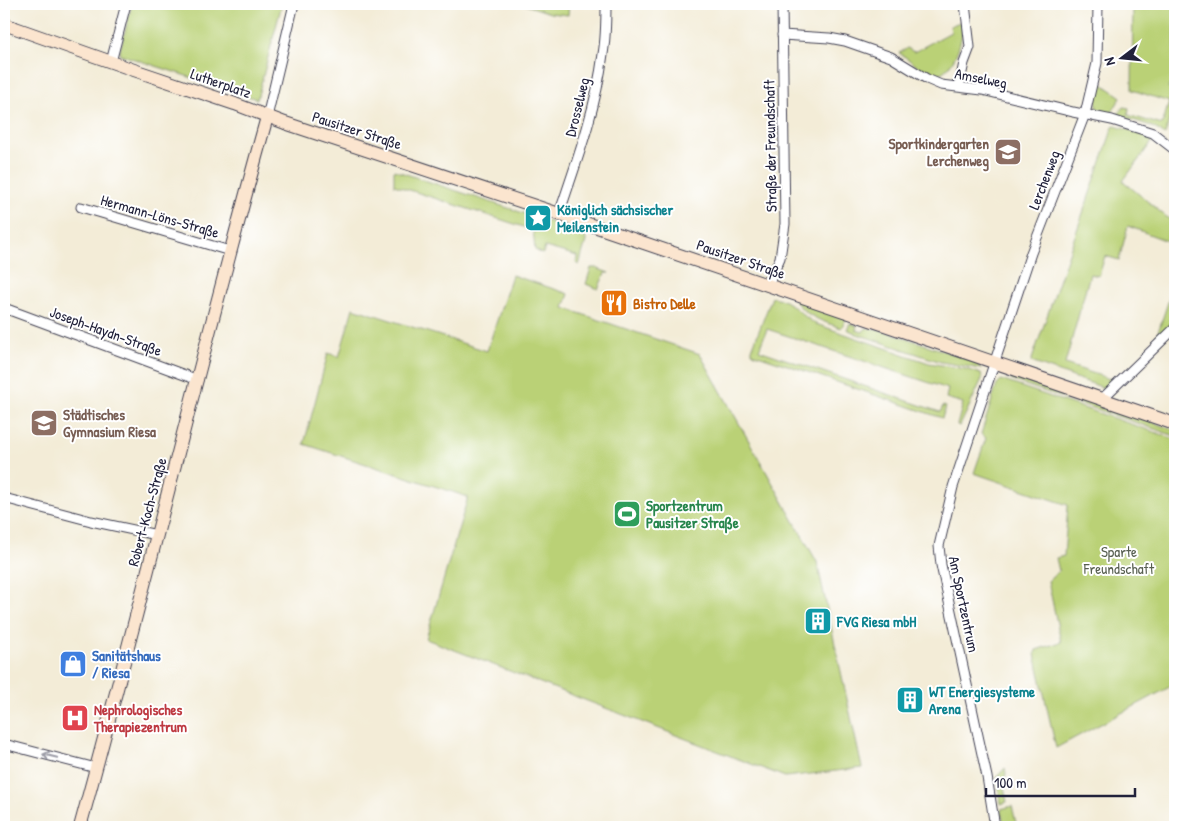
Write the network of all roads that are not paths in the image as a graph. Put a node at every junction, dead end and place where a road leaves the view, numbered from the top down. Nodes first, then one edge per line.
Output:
1 (126, 4) edge
2 (294, 4) edge
3 (606, 4) edge
4 (782, 4) edge
5 (965, 4) edge
6 (1098, 4) edge
7 (4, 24) edge
8 (782, 35) junction
9 (111, 62) junction
10 (959, 86) junction
11 (1085, 114) junction
12 (267, 117) junction
13 (1175, 150) edge
14 (81, 207) dead end
15 (559, 214) junction
16 (230, 251) junction
17 (768, 285) junction
18 (4, 308) edge
19 (1175, 328) edge
20 (995, 362) junction
21 (198, 380) junction
22 (1103, 398) junction
23 (1175, 424) edge
24 (4, 498) edge
25 (157, 535) junction
26 (4, 744) edge
27 (96, 768) junction
28 (80, 827) edge
29 (995, 827) edge

1 - 9 street
2 - 12 street, Lutherplatz
3 - 15 street, Drosselweg
4 - 8 street, Straße der Freundschaft
5 - 10 street
6 - 11 street, Lerchenweg
7 - 9 street
8 - 10 street, Amselweg
8 - 17 street, Straße der Freundschaft
9 - 12 street, Lutherplatz
10 - 11 street, Amselweg
11 - 13 street, Amselweg
11 - 20 street, Lerchenweg
12 - 15 street, Pausitzer Straße
12 - 16 street, Robert-Koch-Straße
14 - 16 street, Hermann-Löns-Straße
15 - 17 street, Pausitzer Straße
16 - 21 street, Robert-Koch-Straße
17 - 20 street, Pausitzer Straße
18 - 21 street, Joseph-Haydn-Straße
19 - 22 street
20 - 22 street, Pausitzer Straße
20 - 29 street, Am Sportzentrum
21 - 25 street, Robert-Koch-Straße
22 - 23 street, Pausitzer Straße
24 - 25 street
25 - 27 street, Robert-Koch-Straße
27 -> 26 street
27 - 28 street, Robert-Koch-Straße

